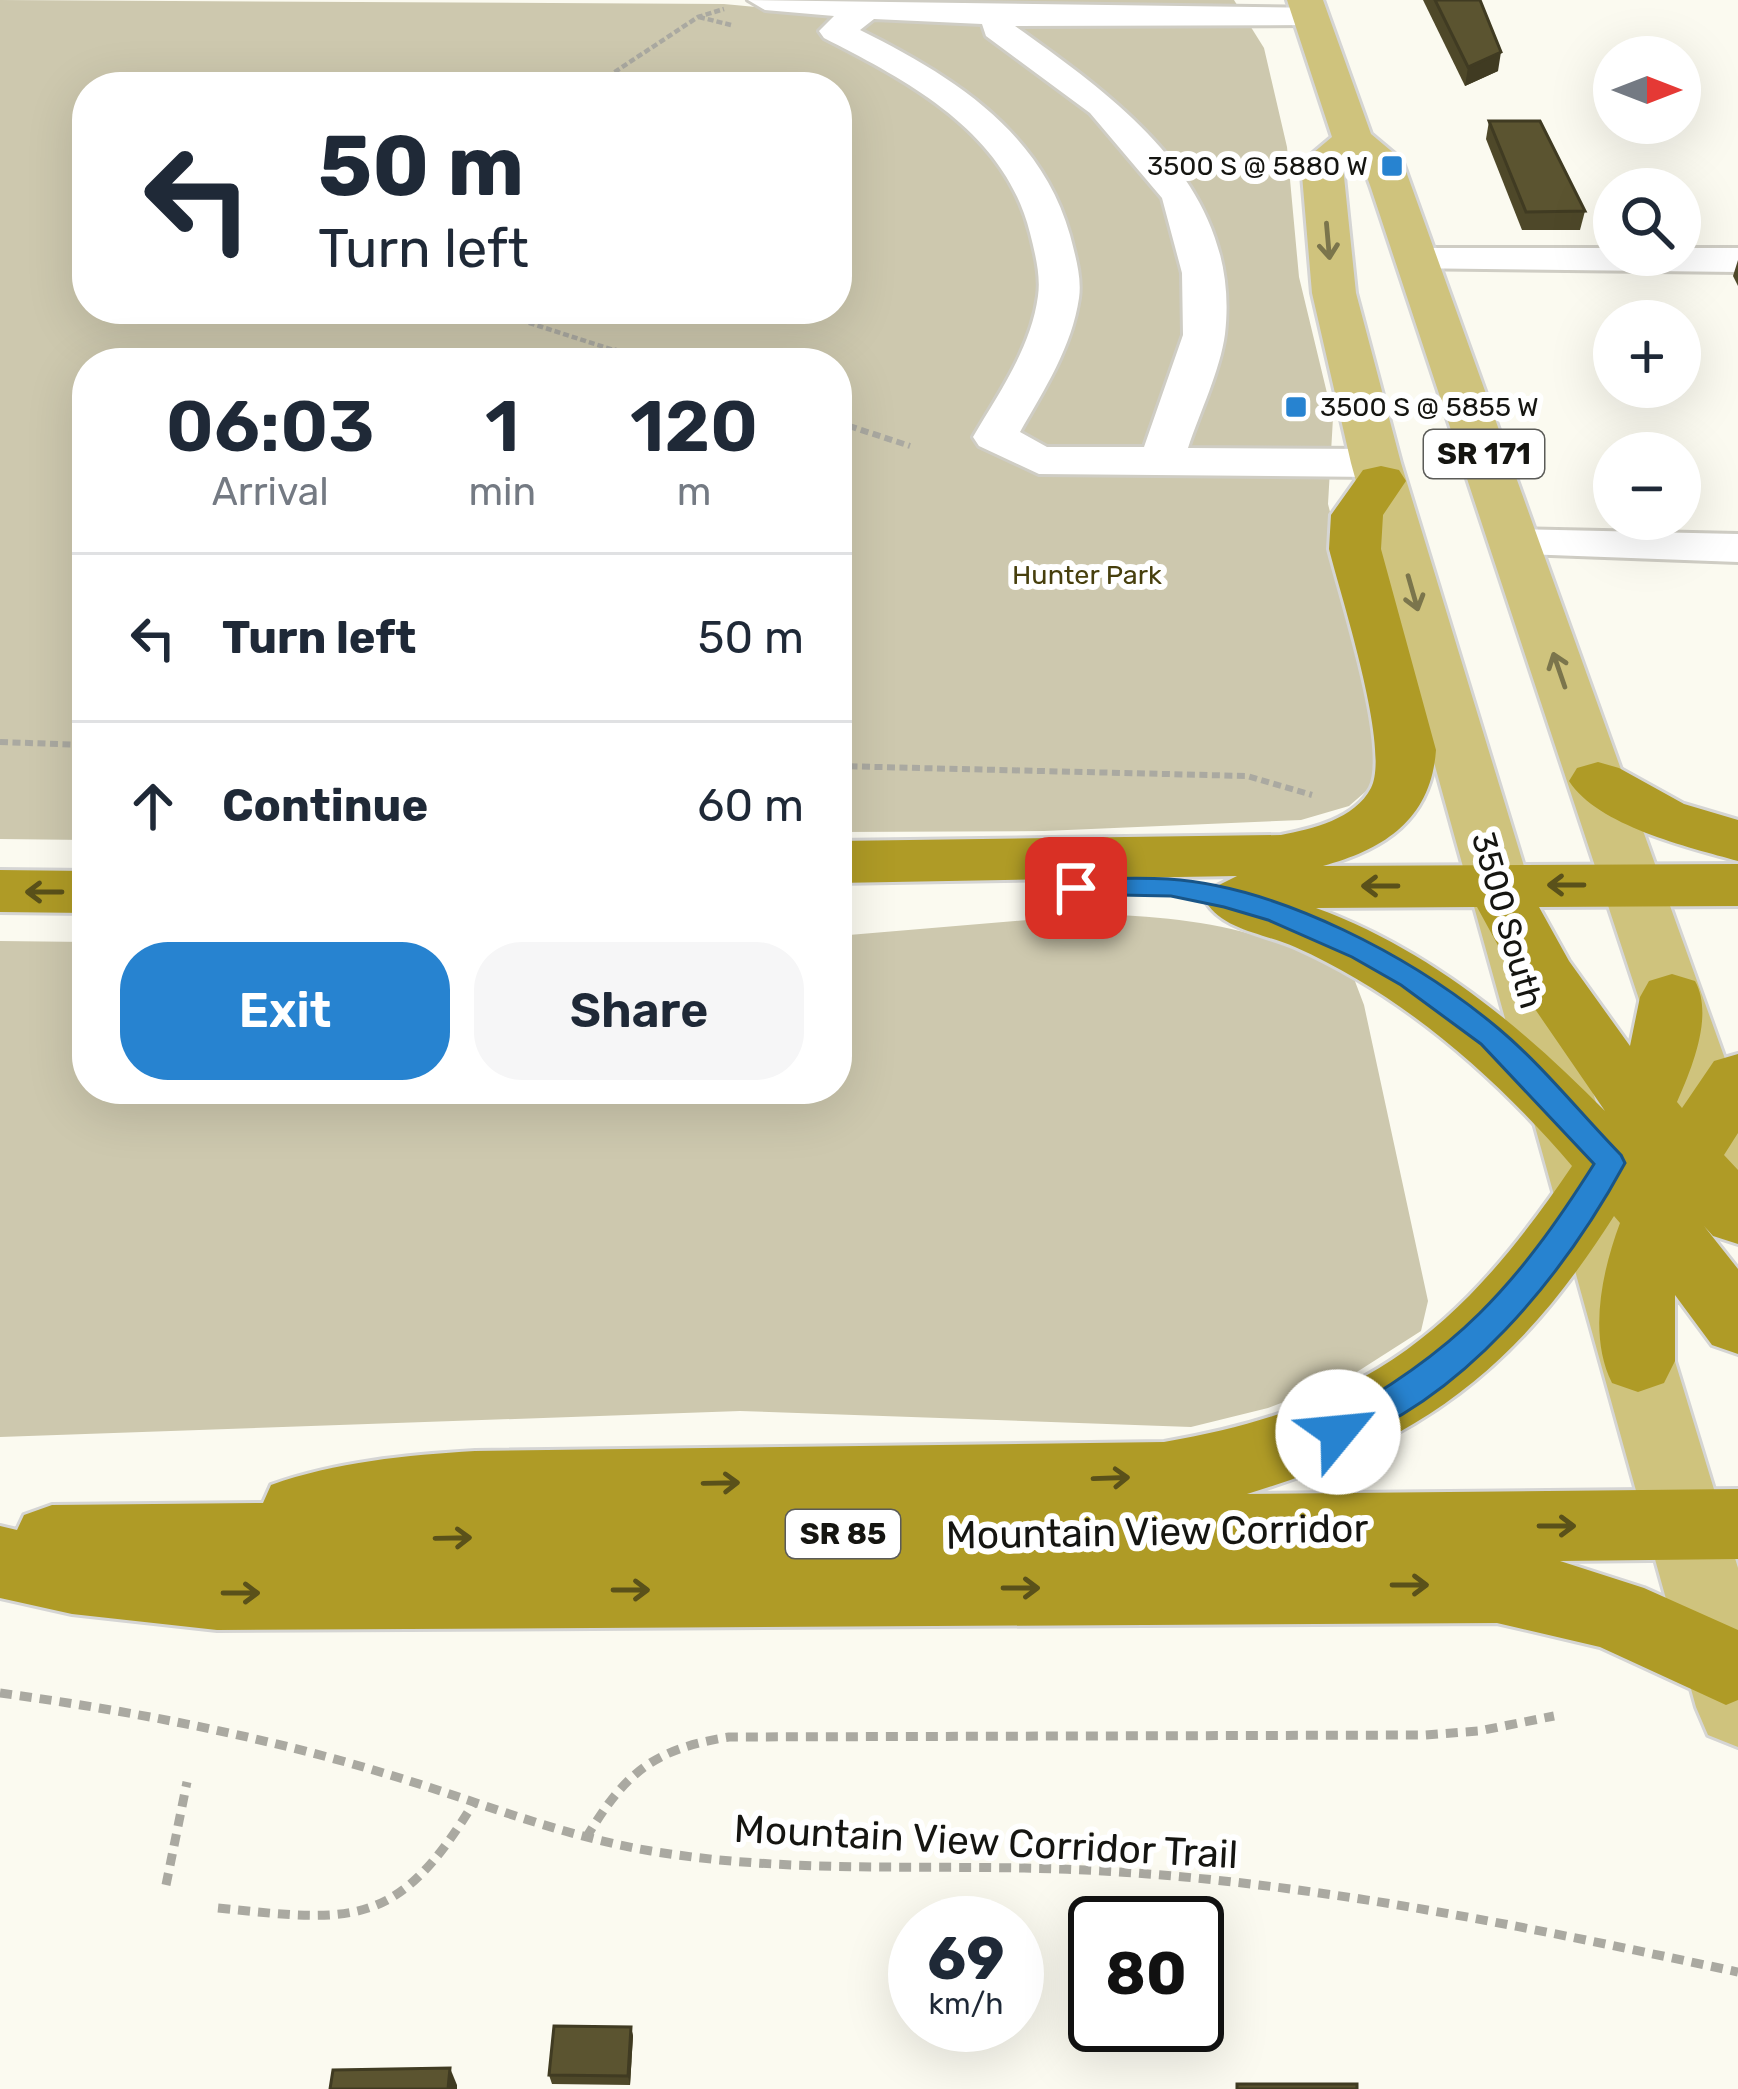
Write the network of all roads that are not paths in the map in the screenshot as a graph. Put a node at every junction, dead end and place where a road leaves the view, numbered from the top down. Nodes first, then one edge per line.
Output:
1 (749, 3) edge
2 (1308, 8) edge
3 (863, 11) junction
4 (1000, 16) junction
5 (1353, 140) junction
6 (1416, 260) junction
7 (1738, 260) edge
8 (1161, 464) junction
9 (1378, 472) junction
10 (1514, 543) junction
11 (1738, 548) edge
12 (1598, 781) junction
13 (1738, 841) edge
14 (852, 862) edge
15 (1497, 885) junction
16 (1738, 885) edge
17 (1635, 886) junction
18 (1171, 887) junction
19 (852, 890) edge
20 (0, 891) edge
21 (72, 892) edge
22 (1660, 1150) edge
23 (1738, 1216) edge
24 (1738, 1324) edge
25 (1638, 1361) joint
26 (1712, 1524) edge
27 (0, 1539) edge
28 (191, 1541) junction
29 (0, 1562) edge
30 (1732, 1687) edge

1 - 3 lane
2 - 4 lane
2 - 5 main road, SR 171
3 - 4 lane
3 - 8 lane
4 - 8 lane
5 - 6 main road, SR 171
5 -> 9 main road, 3500 South / SR 171
6 - 7 lane
6 - 10 main road, SR 171
8 - 9 lane
9 - 14 highway
9 -> 15 main road, 3500 South / SR 171
10 - 11 lane
12 -> 10 main road, SR 171
12 - 13 highway
12 - 17 main road, SR 171
17 -> 15 highway
15 -> 18 highway
15 - 22 highway
16 - 17 highway
17 - 22 main road, SR 171
18 - 19 highway
18 - 22 highway
21 -> 20 highway
22 - 23 highway
22 - 24 highway
22 - 25 highway
28 -> 22 highway
25 - 26 main road
28 -> 26 highway, Mountain View Corridor / SR 85
26 - 30 main road
27 - 28 highway, Mountain View Corridor / SR 85
29 -> 30 highway

